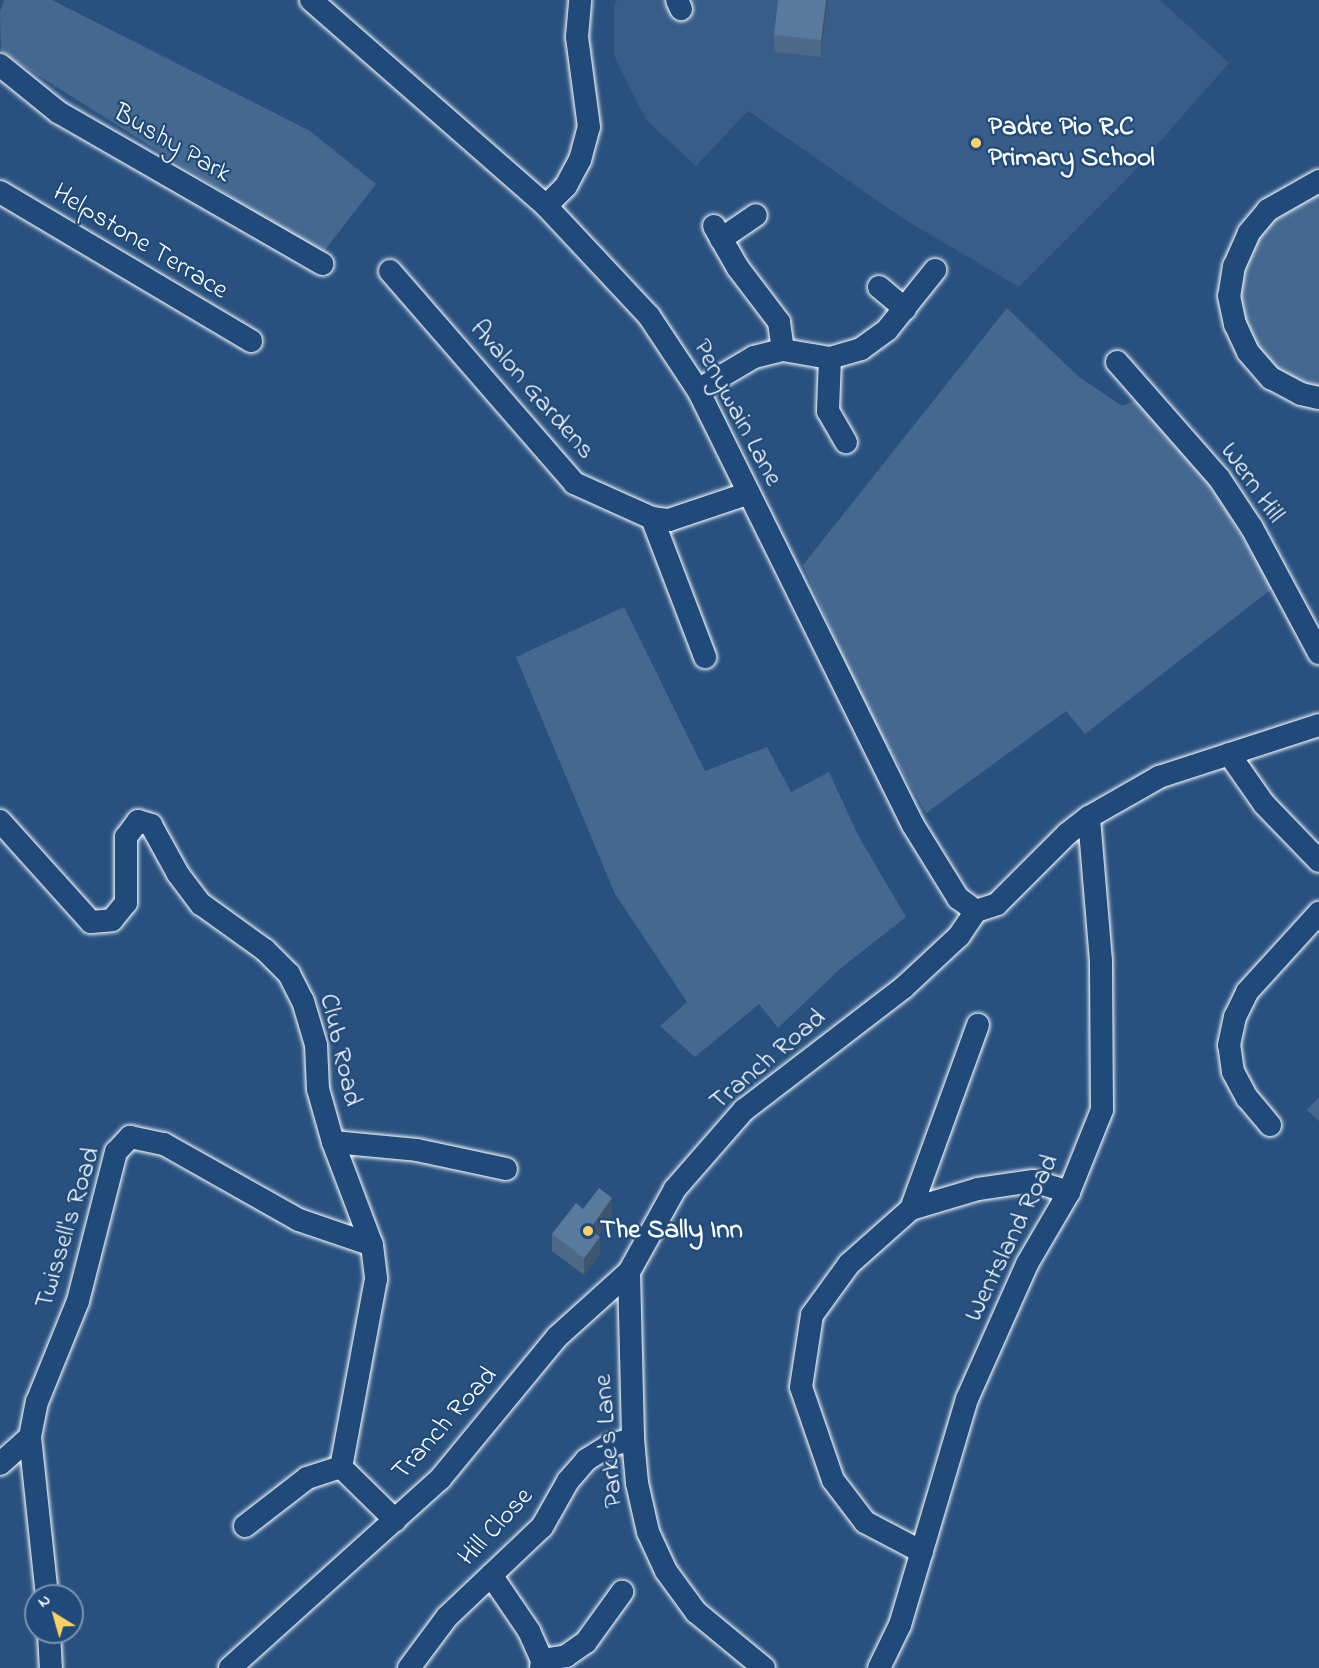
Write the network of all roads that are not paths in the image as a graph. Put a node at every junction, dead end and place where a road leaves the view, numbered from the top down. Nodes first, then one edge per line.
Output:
1 (311, 0) edge
2 (580, 0) edge
3 (0, 65) edge
4 (1319, 181) edge
5 (0, 192) edge
6 (546, 206) junction
7 (756, 215) dead end
8 (322, 264) dead end
9 (935, 270) dead end
10 (390, 271) dead end
11 (879, 287) dead end
12 (905, 309) junction
13 (251, 341) dead end
14 (783, 350) junction
15 (830, 358) junction
16 (1117, 362) dead end
17 (698, 390) junction
18 (1319, 398) edge
19 (846, 442) dead end
20 (749, 493) junction
21 (652, 518) junction
22 (1319, 653) edge
23 (705, 657) dead end
24 (1319, 725) edge
25 (1229, 754) junction
26 (1089, 817) junction
27 (0, 821) edge
28 (1319, 861) edge
29 (976, 910) junction
30 (1319, 913) edge
31 (978, 1025) dead end
32 (1270, 1125) dead end
33 (333, 1142) junction
34 (506, 1169) dead end
35 (1069, 1192) junction
36 (910, 1209) junction
37 (372, 1245) junction
38 (628, 1272) junction
39 (30, 1437) junction
40 (633, 1439) junction
41 (0, 1464) edge
42 (341, 1467) junction
43 (394, 1520) junction
44 (245, 1526) dead end
45 (922, 1552) junction
46 (492, 1575) junction
47 (46, 1584) edge
48 (622, 1592) dead end
49 (50, 1644) edge
50 (541, 1664) edge
51 (51, 1668) edge
52 (230, 1668) edge
53 (409, 1668) edge
54 (764, 1668) edge
55 (879, 1668) edge

1 - 6 street, Penywain Lane
2 - 6 street
3 - 8 street, Bushy Park
4 - 18 street
5 - 13 street, Helpstone Terrace
6 - 17 street, Penywain Lane
7 - 14 street
9 - 12 street
10 - 21 street, Avalon Gardens
11 - 12 street
12 - 15 street
14 - 15 street
14 - 17 street
15 - 19 street
16 - 22 street, Wern Hill
17 - 20 street, Penywain Lane
20 - 21 street, Avalon Gardens
20 - 29 street, Penywain Lane
21 - 23 street
24 - 25 street
25 - 26 street
25 - 28 street
26 - 29 street
26 - 35 street, Wentsland Road
27 - 33 street, Club Road
29 - 38 street, Tranch Road
30 - 32 street
31 - 36 street
33 - 34 street
33 - 37 street, Club Road
35 - 36 street
35 - 45 street, Wentsland Road
36 - 45 street
37 - 39 street, Twissell's Road
37 - 42 street, Club Road
38 - 40 street, Parke's Lane
38 - 43 street, Tranch Road
39 - 41 street
39 - 47 street, Twissell's Road
40 - 46 street, Hill Close
40 - 54 street, Parke's Lane
42 - 43 street
42 - 44 street
43 - 52 street, Tranch Road
45 - 55 street, Wentsland Road
46 - 50 street
46 - 53 street, Hill Close
48 - 50 street
49 - 51 street

